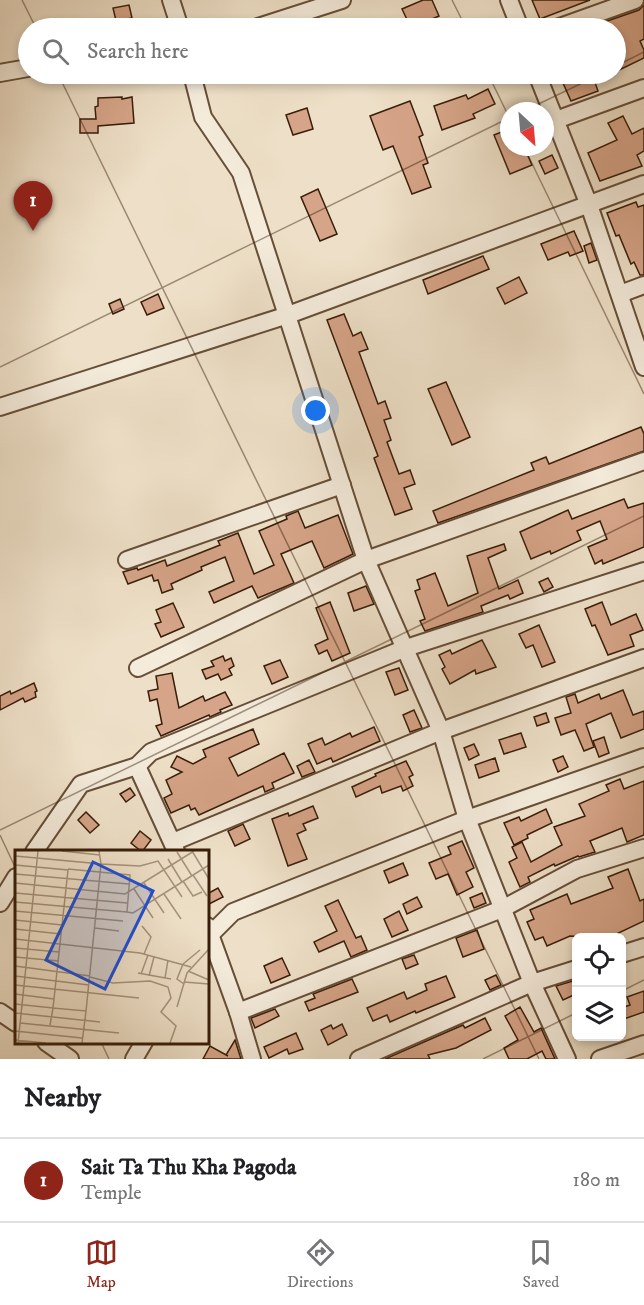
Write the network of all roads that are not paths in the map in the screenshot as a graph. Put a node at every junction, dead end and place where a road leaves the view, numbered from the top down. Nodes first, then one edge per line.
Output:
1 (171, 0) edge
2 (342, 0) edge
3 (509, 0) edge
4 (635, 0) edge
5 (177, 18) edge
6 (286, 18) edge
7 (516, 18) edge
8 (585, 18) edge
9 (18, 70) edge
10 (0, 73) edge
11 (195, 84) edge
12 (541, 84) edge
13 (644, 88) edge
14 (556, 120) junction
15 (644, 184) edge
16 (589, 205) junction
17 (644, 285) edge
18 (620, 294) junction
19 (288, 315) junction
20 (644, 367) edge
21 (0, 407) edge
22 (644, 461) edge
23 (342, 485) junction
24 (127, 560) dead end
25 (366, 560) junction
26 (644, 571) edge
27 (406, 648) junction
28 (644, 658) edge
29 (138, 668) dead end
30 (441, 731) junction
31 (644, 757) edge
32 (137, 766) junction
33 (467, 819) junction
34 (175, 847) edge
35 (644, 848) edge
36 (35, 850) edge
37 (15, 879) edge
38 (6, 896) edge
39 (502, 909) junction
40 (208, 932) edge
41 (644, 946) edge
42 (626, 952) edge
43 (572, 970) edge
44 (532, 983) junction
45 (0, 1012) edge
46 (238, 1012) junction
47 (15, 1022) edge
48 (48, 1044) edge
49 (143, 1044) edge
50 (644, 1044) edge
51 (70, 1059) edge
52 (134, 1059) edge
53 (252, 1059) edge
54 (358, 1059) edge
55 (567, 1059) edge
56 (600, 1059) edge

1 - 5 street
2 - 6 street
3 - 7 street
4 - 8 street
9 - 10 street
11 - 19 street
12 - 14 street
13 - 14 street
14 - 16 street
15 - 16 street
16 - 18 street
16 - 19 street
17 - 18 street
18 - 20 street
19 - 21 street
19 - 23 street
22 - 25 street
23 - 24 street
23 - 25 street
25 - 27 street
25 - 29 street
26 - 27 street
27 - 30 street
27 - 32 street
28 - 30 street
30 - 33 street
30 - 34 street
31 - 33 street
32 - 34 street
32 - 36 street
33 - 39 street
33 - 40 street
35 - 39 street
37 - 38 street
39 - 44 street
39 - 46 street
40 - 46 street
41 - 42 street
43 - 44 street
44 - 54 street
44 - 55 street
45 - 47 street
46 - 53 street
48 - 51 street
49 - 52 street
50 - 56 street

